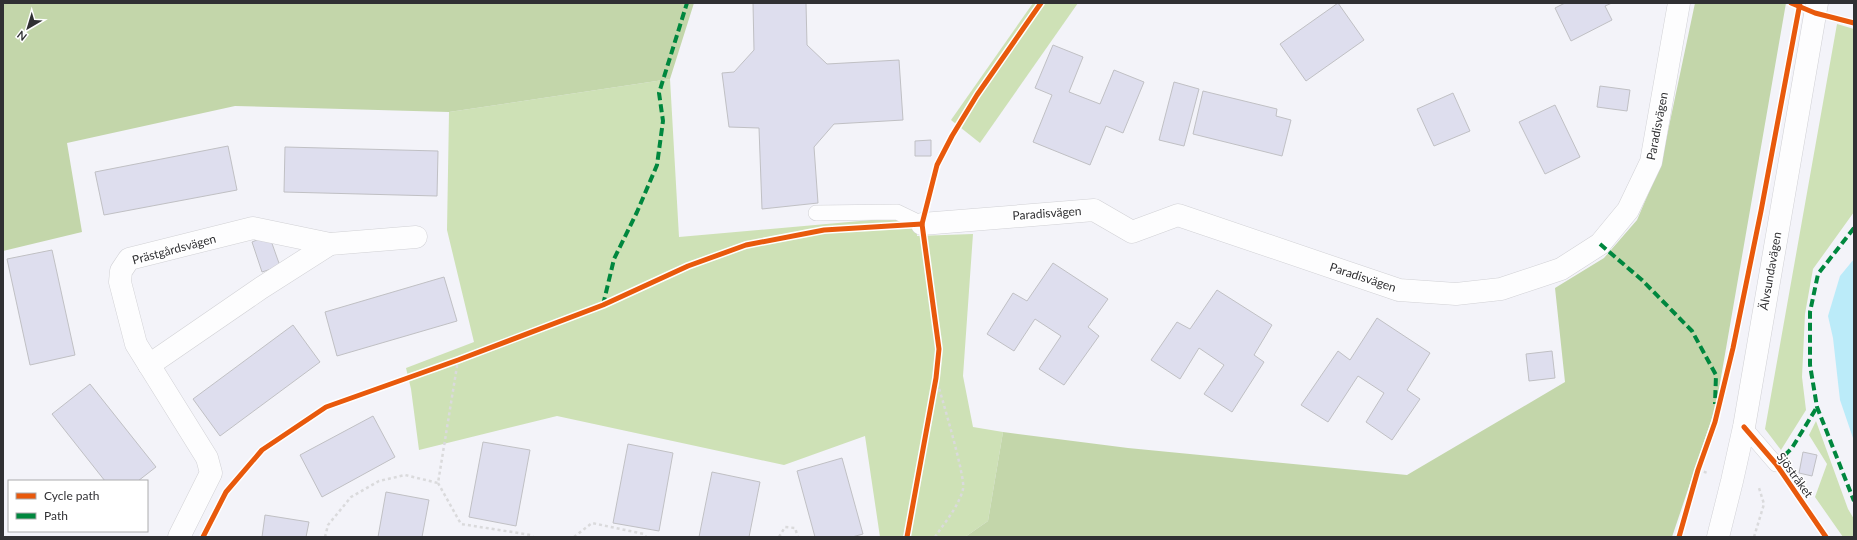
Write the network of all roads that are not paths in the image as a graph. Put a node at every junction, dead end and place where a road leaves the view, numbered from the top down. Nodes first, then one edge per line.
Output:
1 (1679, 3) edge
2 (1817, 3) edge
3 (816, 214) dead end
4 (922, 224) joint
5 (416, 238) dead end
6 (330, 244) junction
7 (149, 366) junction
8 (1744, 427) junction
9 (1776, 464) road end
10 (180, 537) edge
11 (1718, 537) edge

1 - 4 street, Paradisvägen
2 - 8 street, Älvsundavägen
3 - 4 lane
5 - 6 street, Prästgårdsvägen
6 - 7 street, Prästgårdsvägen
6 - 7 street, Prästgårdsvägen
7 - 10 street, Prästgårdsvägen
8 - 9 lane, Sjöstråket
8 - 11 street, Älvsundavägen

